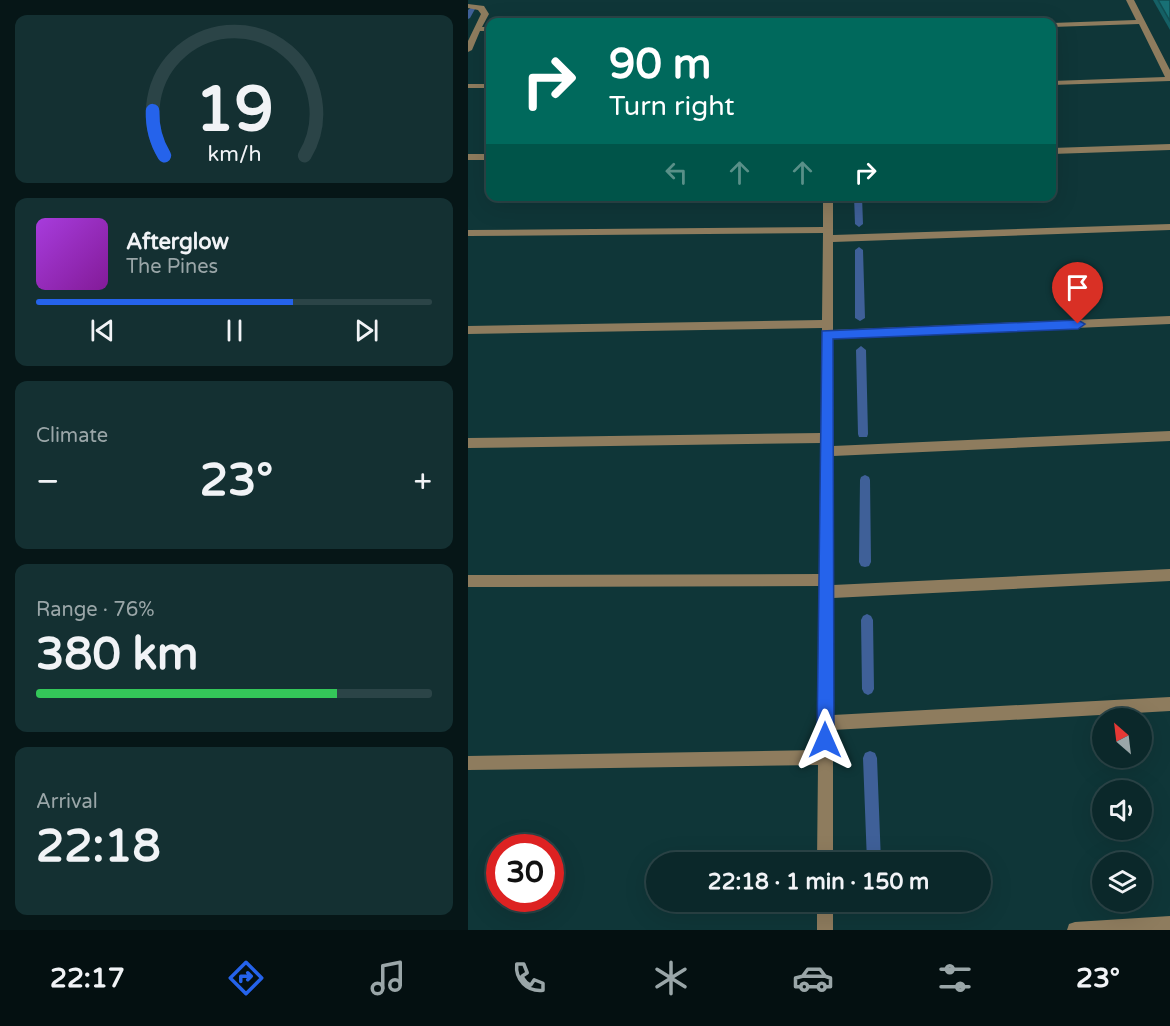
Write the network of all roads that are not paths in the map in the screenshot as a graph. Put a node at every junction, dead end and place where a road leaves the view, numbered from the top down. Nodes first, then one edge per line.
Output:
1 (1130, 0) edge
2 (468, 6) edge
3 (1141, 22) junction
4 (1056, 25) edge
5 (477, 29) junction
6 (486, 29) edge
7 (468, 50) edge
8 (1170, 79) edge
9 (1056, 83) edge
10 (468, 86) edge
11 (486, 86) edge
12 (1170, 147) edge
13 (1056, 151) edge
14 (468, 157) edge
15 (486, 157) edge
16 (828, 201) edge
17 (1170, 227) edge
18 (468, 233) edge
19 (827, 235) junction
20 (1170, 320) edge
21 (827, 329) junction
22 (468, 330) edge
23 (1170, 436) edge
24 (468, 443) edge
25 (826, 445) junction
26 (1170, 575) edge
27 (468, 581) edge
28 (826, 586) junction
29 (1170, 704) edge
30 (825, 723) junction
31 (826, 757) junction
32 (468, 763) edge
33 (825, 852) edge
34 (825, 912) edge
35 (1170, 924) edge
36 (825, 930) edge
37 (1075, 930) edge

1 - 3 street
2 - 5 street
3 - 4 street
3 - 8 street
5 - 6 street
5 - 7 street
8 - 9 street
10 - 11 street
12 - 13 street
14 - 15 street
16 - 19 street
17 - 19 street
18 - 19 street
19 - 21 street
20 - 21 street
21 - 22 street
21 - 25 street
23 - 25 street
24 - 25 street
25 - 28 street
26 - 28 street
27 - 28 street
28 - 30 street
29 - 30 street
30 - 31 street
31 - 32 street
31 - 33 street
34 - 36 street
35 - 37 street

